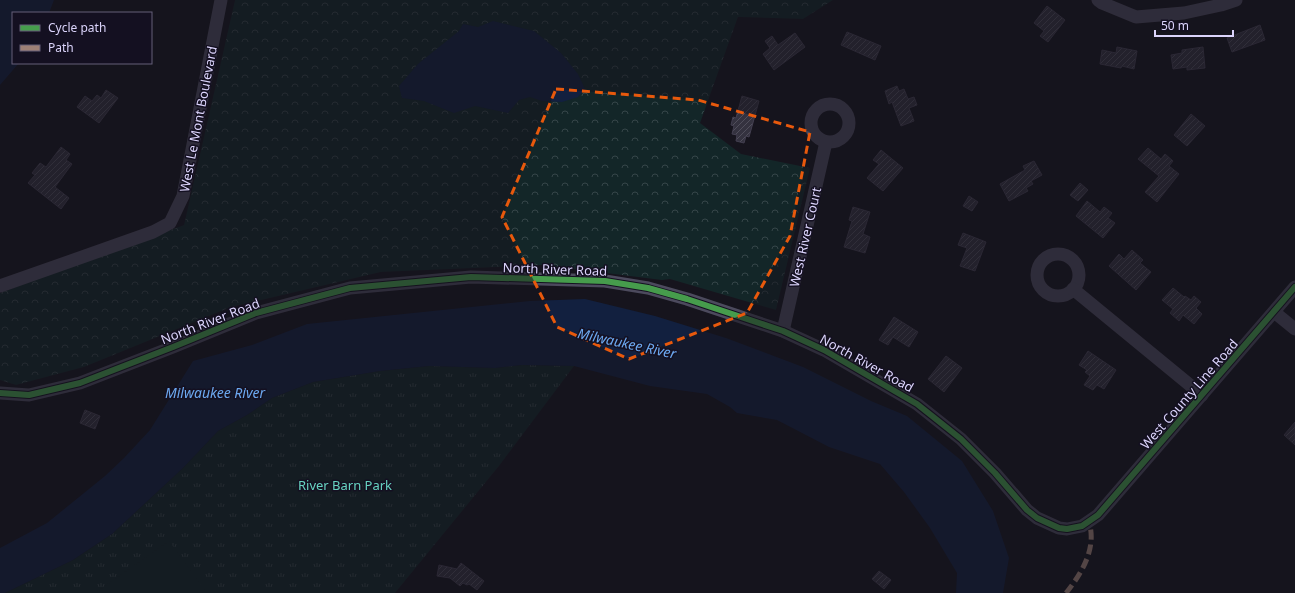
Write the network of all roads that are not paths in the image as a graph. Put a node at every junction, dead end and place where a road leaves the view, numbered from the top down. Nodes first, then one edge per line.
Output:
1 (222, 0) edge
2 (1098, 0) edge
3 (1236, 0) edge
4 (826, 142) dead end
5 (0, 286) edge
6 (1295, 287) edge
7 (1073, 289) dead end
8 (1274, 312) junction
9 (1295, 329) edge
10 (783, 331) junction
11 (0, 393) edge
12 (1202, 395) junction
13 (1098, 515) joint

1 - 5 street, West Le Mont Boulevard
2 - 3 street
4 - 10 street, West River Court
6 - 8 street, West County Line Road
7 - 12 street
8 - 9 street
8 - 12 street, West County Line Road
10 - 11 street, North River Road
10 - 13 street, North River Road
12 - 13 street, West County Line Road

